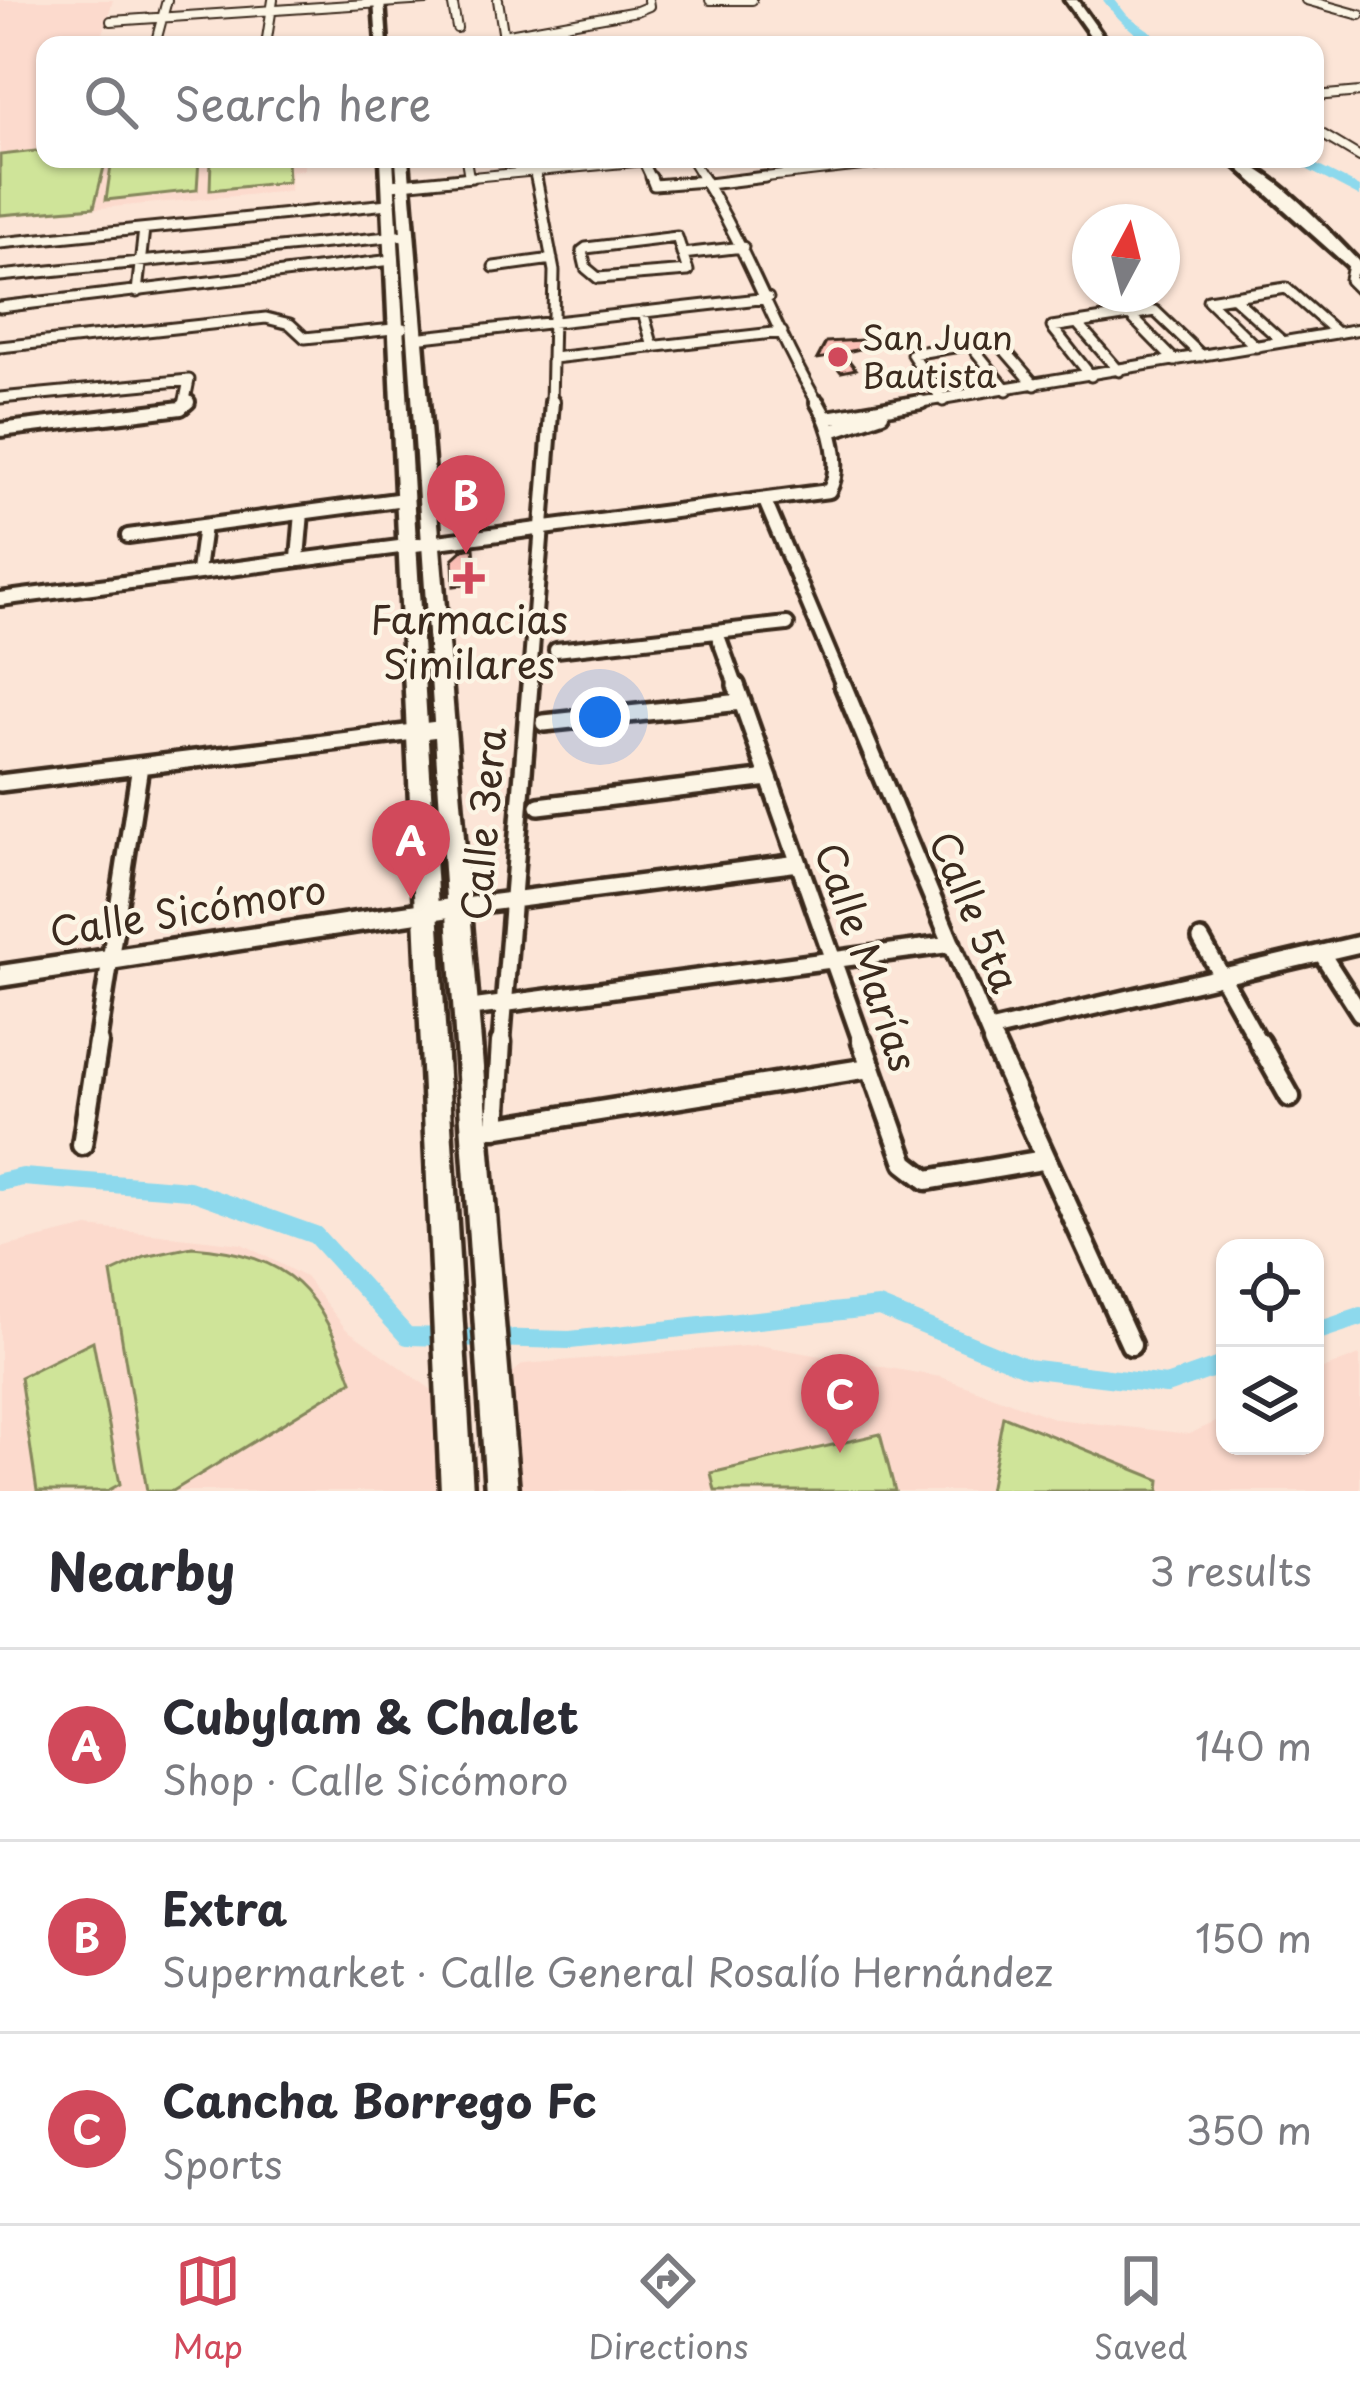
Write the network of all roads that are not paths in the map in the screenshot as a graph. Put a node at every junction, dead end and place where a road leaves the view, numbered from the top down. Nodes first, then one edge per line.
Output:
1 (166, 0) edge
2 (428, 0) edge
3 (452, 0) edge
4 (498, 0) edge
5 (648, 0) edge
6 (710, 0) edge
7 (752, 0) edge
8 (1057, 0) edge
9 (1071, 0) edge
10 (1306, 0) edge
11 (385, 2) edge
12 (272, 5) edge
13 (1360, 15) edge
14 (162, 17) junction
15 (111, 21) dead end
16 (562, 25) junction
17 (457, 28) dead end
18 (157, 36) edge
19 (267, 36) edge
20 (383, 36) edge
21 (392, 36) edge
22 (503, 36) edge
23 (519, 36) edge
24 (565, 36) edge
25 (1082, 36) edge
26 (1097, 36) edge
27 (1360, 92) edge
28 (1324, 95) edge
29 (1324, 135) edge
30 (1360, 157) edge
31 (389, 168) edge
32 (400, 168) edge
33 (468, 168) edge
34 (517, 168) edge
35 (534, 168) edge
36 (646, 168) edge
37 (697, 168) edge
38 (842, 168) edge
39 (1246, 168) edge
40 (1265, 168) edge
41 (469, 177) junction
42 (706, 183) junction
43 (394, 192) junction
44 (144, 229) junction
45 (400, 235) junction
46 (0, 243) edge
47 (743, 247) junction
48 (682, 254) junction
49 (392, 260) junction
50 (140, 261) junction
51 (1358, 263) edge
52 (553, 264) junction
53 (585, 264) junction
54 (494, 267) dead end
55 (0, 277) edge
56 (1360, 290) edge
57 (137, 292) junction
58 (1232, 296) junction
59 (769, 298) junction
60 (0, 307) edge
61 (643, 312) junction
62 (1130, 315) junction
63 (555, 320) junction
64 (1077, 323) junction
65 (1360, 329) edge
66 (407, 332) junction
67 (782, 332) junction
68 (1337, 333) junction
69 (87, 342) junction
70 (1283, 342) junction
71 (970, 344) junction
72 (0, 347) edge
73 (653, 347) junction
74 (1256, 347) junction
75 (1202, 356) junction
76 (0, 357) edge
77 (553, 358) junction
78 (1175, 361) junction
79 (1119, 371) junction
80 (1091, 376) junction
81 (1035, 385) junction
82 (1007, 390) junction
83 (0, 398) edge
84 (943, 401) junction
85 (898, 409) junction
86 (827, 418) junction
87 (0, 430) edge
88 (831, 431) junction
89 (404, 499) junction
90 (765, 501) junction
91 (302, 513) junction
92 (204, 526) junction
93 (543, 527) junction
94 (128, 536) dead end
95 (419, 542) junction
96 (298, 558) junction
97 (198, 571) junction
98 (0, 599) edge
99 (787, 624) dead end
100 (717, 633) junction
101 (556, 650) dead end
102 (741, 702) junction
103 (544, 722) dead end
104 (446, 728) junction
105 (420, 731) junction
106 (140, 766) junction
107 (770, 778) junction
108 (0, 783) edge
109 (538, 806) dead end
110 (799, 863) junction
111 (510, 899) junction
112 (457, 907) junction
113 (430, 911) junction
114 (1201, 939) dead end
115 (952, 944) junction
116 (1360, 944) edge
117 (1322, 954) junction
118 (110, 960) junction
119 (833, 960) junction
120 (0, 976) edge
121 (1224, 979) junction
122 (504, 1002) junction
123 (464, 1009) junction
124 (1360, 1013) edge
125 (989, 1031) junction
126 (869, 1068) junction
127 (1290, 1096) dead end
128 (486, 1130) junction
129 (82, 1145) dead end
130 (1043, 1160) junction
131 (1131, 1346) dead end
132 (457, 1491) edge
133 (502, 1491) edge

1 - 14 street
2 - 11 street
3 - 17 street
4 - 22 street
5 - 16 street
6 - 7 street
8 - 25 highway
9 - 26 highway
10 - 13 street
11 - 12 street
11 - 20 main road
11 - 21 main road
12 - 14 street
12 - 19 street
14 - 15 street
14 - 18 street
16 - 23 street
16 - 24 street
27 - 28 street
29 - 30 street
31 - 43 main road
32 - 43 main road
33 - 41 street
34 - 41 street
35 - 52 street, Calle 3era
36 - 42 street
37 - 42 street
38 - 42 street
39 - 51 highway
40 - 51 highway
41 - 43 street
42 - 47 street
43 - 44 street
43 - 45 main road
44 - 46 street
44 - 50 street
45 - 49 main road
45 - 50 street
45 - 66 main road
47 - 48 street
47 - 59 street
48 - 53 street
48 - 53 street
49 - 57 street
49 - 66 main road
50 - 55 street
50 - 57 street
51 - 56 street
52 - 53 street
52 - 54 street
52 - 63 street, Calle 3era
57 - 60 street
58 - 68 street
58 - 70 street
58 - 74 street
59 - 61 street
59 - 67 street
61 - 63 street
61 - 73 street
62 - 64 street
62 - 75 street
62 - 78 street
63 - 66 street
63 - 77 street, Calle 3era
64 - 79 street
64 - 80 street
65 - 68 street
66 - 69 street
66 - 89 main road
66 - 95 main road
67 - 73 street
67 - 86 street
68 - 70 street
69 - 72 street
69 - 76 street
70 - 74 street
71 - 81 street
71 - 82 street
71 - 84 street
73 - 77 street
74 - 75 street
75 - 78 street
77 - 93 street, Calle 3era
78 - 79 street
79 - 80 street
80 - 81 street
81 - 82 street
82 - 84 street
83 - 87 street
84 - 85 street
85 - 86 street
85 - 88 street
86 - 88 street
88 - 90 street
89 - 91 street
89 - 95 main road
90 - 93 street
90 - 115 street, Calle 5ta
91 - 92 street
91 - 96 street
92 - 94 street
92 - 97 street
93 - 95 street
93 - 111 street, Calle 3era
95 - 96 street
95 - 104 main road
95 - 105 main road
96 - 97 street
97 - 98 street
99 - 100 street
100 - 101 street
100 - 102 street, Calle Marías
102 - 103 street
102 - 107 street, Calle Marías
104 - 105 street
104 - 112 main road
105 - 106 street
105 - 113 main road
106 - 108 street
106 - 118 street
107 - 109 street
107 - 110 street, Calle Marías
110 - 111 street
110 - 119 street, Calle Marías
111 - 112 street
111 - 122 street, Calle 3era
112 - 113 street, Calle Sicómoro
112 - 123 main road
113 - 118 street, Calle Sicómoro
113 - 132 main road
114 - 121 street
115 - 119 street
115 - 125 street, Calle 5ta
116 - 117 street
117 - 121 street
117 - 124 street
118 - 120 street, Calle Sicómoro
118 - 129 street
119 - 122 street
119 - 126 street, Calle Marías
121 - 125 street
121 - 127 street
122 - 123 street
122 - 128 street, Calle 3era
123 - 128 main road
125 - 130 street, Calle 5ta
126 - 128 street
126 - 130 street, Calle Marías
128 - 133 main road
130 - 131 street, Calle 5ta

